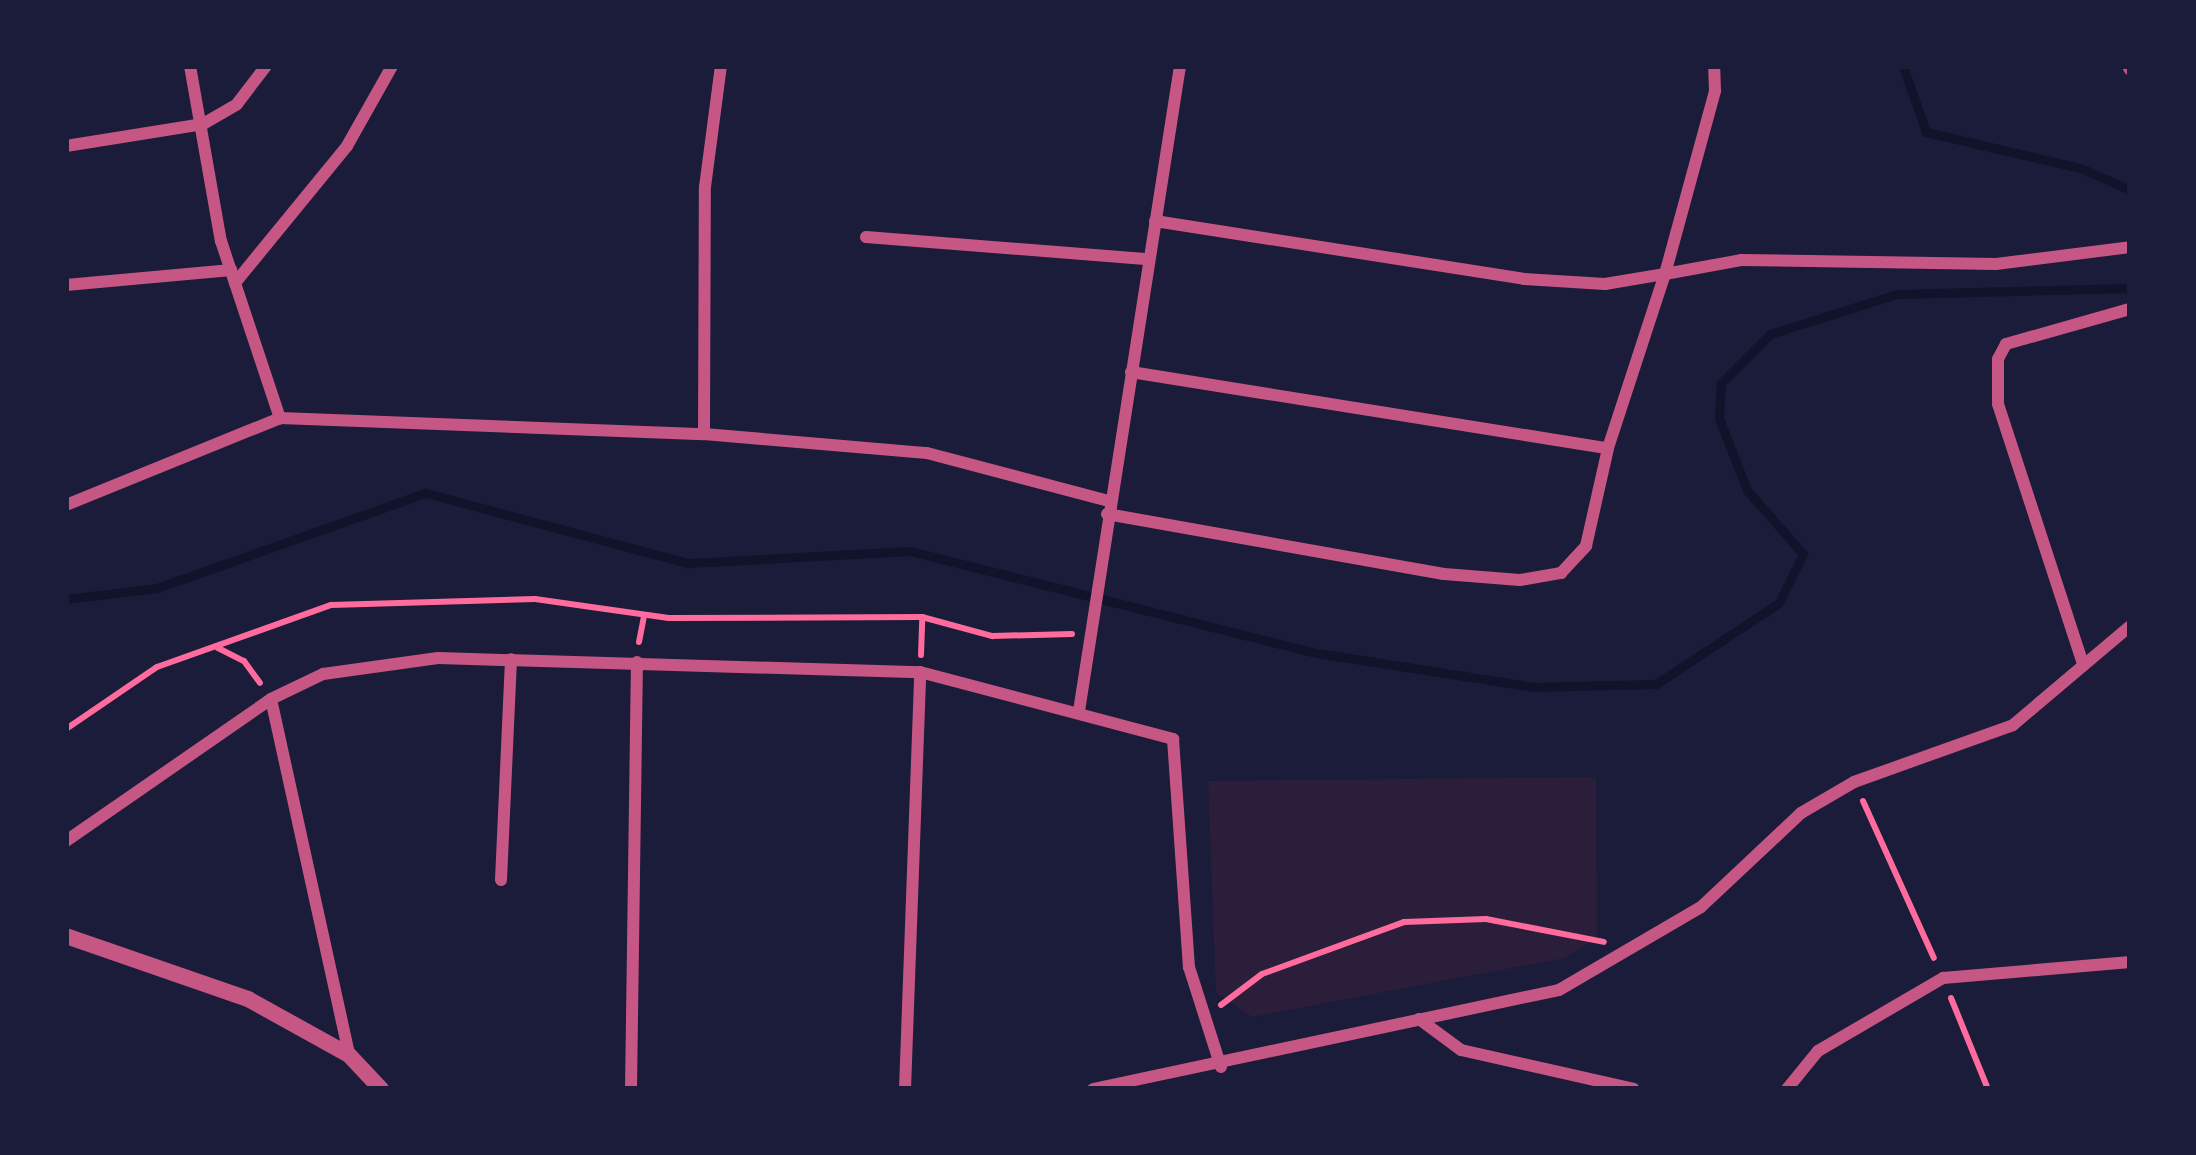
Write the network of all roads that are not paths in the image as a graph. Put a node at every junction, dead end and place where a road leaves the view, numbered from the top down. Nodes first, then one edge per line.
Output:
1 (190, 66) edge
2 (266, 66) edge
3 (392, 66) edge
4 (722, 66) edge
5 (1180, 66) edge
6 (1714, 66) edge
7 (203, 124) junction
8 (66, 146) edge
9 (1155, 221) junction
10 (866, 237) dead end
11 (2130, 247) edge
12 (1148, 259) junction
13 (1664, 274) junction
14 (233, 276) junction
15 (66, 286) edge
16 (2130, 309) edge
17 (1131, 372) junction
18 (280, 418) junction
19 (704, 434) junction
20 (1608, 448) junction
21 (66, 505) edge
22 (1108, 508) junction
23 (2130, 626) edge
24 (511, 659) junction
25 (637, 662) junction
26 (2083, 664) junction
27 (920, 672) junction
28 (271, 699) junction
29 (1079, 711) junction
30 (66, 842) edge
31 (501, 880) dead end
32 (66, 936) edge
33 (2130, 962) edge
34 (1419, 1019) junction
35 (349, 1055) junction
36 (1221, 1067) junction
37 (381, 1089) edge
38 (631, 1089) edge
39 (905, 1089) edge
40 (1093, 1089) edge
41 (1634, 1089) edge
42 (1787, 1089) edge

1 - 7 street
2 - 7 street
3 - 14 street
4 - 19 street
5 - 9 street
6 - 13 street
7 - 8 street
7 - 14 street
9 - 12 street
9 - 13 street
10 - 12 street
11 - 13 street
12 - 17 street
13 - 20 street
14 - 15 street
14 - 18 street
16 - 26 street
17 - 20 street
17 - 22 street
18 - 19 street
18 - 21 street
19 - 22 street
20 - 22 street
22 - 29 street
23 - 26 street
24 - 25 street
24 - 28 street
24 - 31 street
25 - 27 street
25 - 38 street
26 - 34 street
27 - 29 street
27 - 39 street
28 - 30 street
28 - 35 street
29 - 36 street
32 - 35 street
33 - 42 street
34 - 36 street
34 - 41 street
35 - 37 street
36 - 40 street

